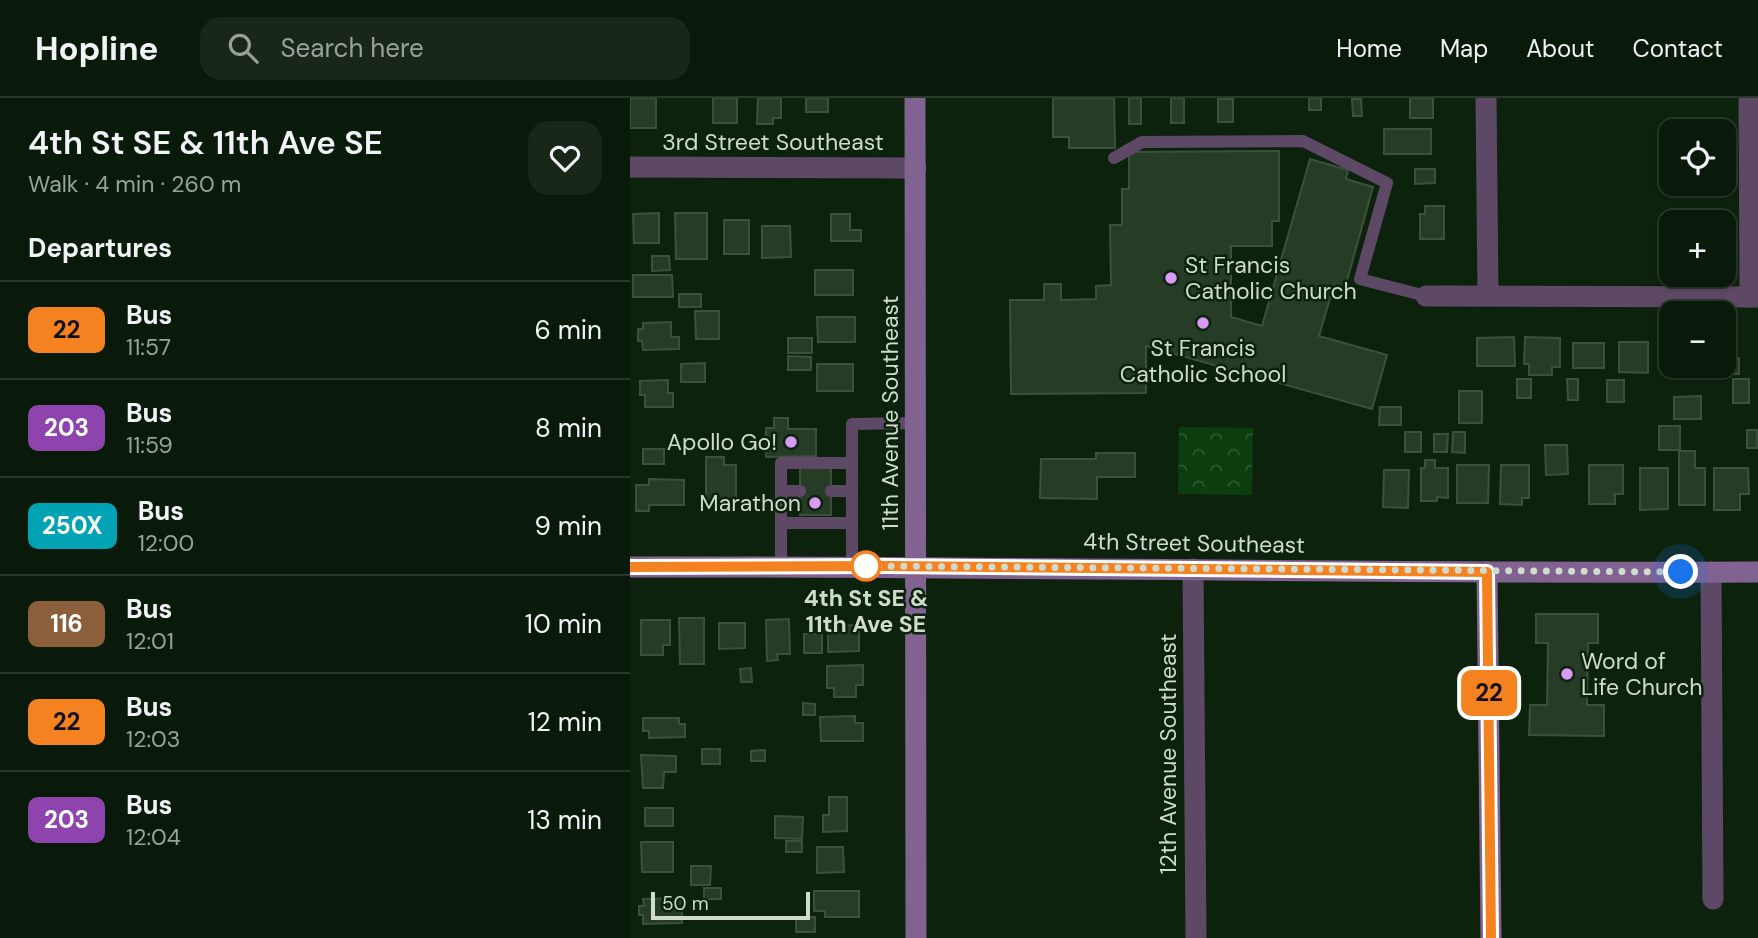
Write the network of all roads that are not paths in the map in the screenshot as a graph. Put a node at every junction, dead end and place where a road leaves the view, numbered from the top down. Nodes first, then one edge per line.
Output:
1 (915, 98) edge
2 (1486, 98) edge
3 (1749, 98) edge
4 (1114, 158) dead end
5 (630, 167) edge
6 (916, 168) junction
7 (1488, 295) junction
8 (1426, 296) joint
9 (1754, 297) edge
10 (916, 423) junction
11 (852, 463) junction
12 (781, 491) junction
13 (800, 491) dead end
14 (831, 491) dead end
15 (852, 491) junction
16 (781, 523) junction
17 (852, 523) junction
18 (781, 566) junction
19 (852, 566) junction
20 (917, 566) junction
21 (630, 567) edge
22 (1193, 569) junction
23 (1487, 572) junction
24 (1711, 572) junction
25 (1758, 572) edge
26 (1713, 899) dead end
27 (916, 938) edge
28 (1196, 938) edge
29 (1491, 938) edge

1 - 6 main road, 11th Avenue Southeast
2 - 7 street
3 - 9 street
4 - 8 lane
5 - 6 street, 3rd Street Southeast
6 - 10 main road, 11th Avenue Southeast
7 - 8 street
7 - 9 street
10 - 11 lane
10 - 20 main road, 11th Avenue Southeast
11 - 12 lane
11 - 15 lane
12 - 13 lane
12 - 16 lane
14 - 15 lane
15 - 17 lane
16 - 17 lane
16 - 18 lane
17 - 19 lane
18 - 19 main road, 4th Street Southeast
18 - 21 main road, 4th Street Southeast
19 - 20 main road, 4th Street Southeast
20 - 22 main road, 4th Street Southeast
20 - 27 main road, 11th Avenue Southeast
22 - 23 main road, 4th Street Southeast
22 - 28 street, 12th Avenue Southeast
23 - 24 main road, 4th Street Southeast
23 - 29 main road
24 - 25 main road, 4th Street Southeast
24 - 26 street

